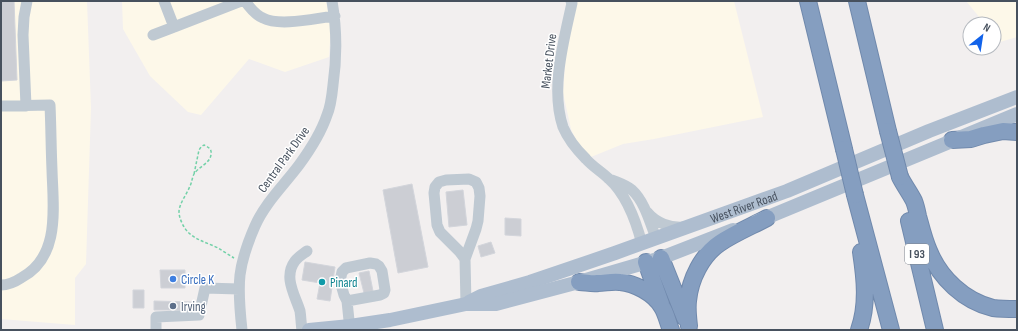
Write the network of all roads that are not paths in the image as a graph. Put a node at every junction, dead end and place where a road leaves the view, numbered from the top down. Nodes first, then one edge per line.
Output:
1 (27, 1) edge
2 (164, 1) edge
3 (241, 1) edge
4 (245, 1) edge
5 (332, 1) edge
6 (571, 1) edge
7 (808, 1) edge
8 (857, 1) edge
9 (335, 16) junction
10 (174, 27) junction
11 (153, 35) dead end
12 (1017, 97) edge
13 (1, 106) edge
14 (26, 106) junction
15 (1017, 114) edge
16 (1017, 132) edge
17 (952, 140) junction
18 (900, 178) junction
19 (610, 179) junction
20 (644, 209) junction
21 (767, 218) junction
22 (861, 219) junction
23 (690, 226) junction
24 (656, 238) junction
25 (642, 244) junction
26 (307, 251) dead end
27 (662, 258) junction
28 (465, 259) junction
29 (646, 262) junction
30 (579, 282) junction
31 (1, 285) edge
32 (240, 289) junction
33 (347, 301) dead end
34 (466, 304) junction
35 (662, 306) junction
36 (1017, 309) edge
37 (350, 328) edge
38 (690, 328) edge
39 (333, 329) edge
40 (156, 330) edge
41 (242, 330) edge
42 (302, 330) edge
43 (309, 330) edge
44 (671, 330) edge
45 (859, 330) edge
46 (891, 330) edge
47 (936, 330) edge

1 - 14 street
2 - 10 street
3 - 10 street
4 - 9 street
5 - 9 street, Central Park Drive
6 - 19 street, Market Drive
7 - 22 highway, bridge
8 - 18 highway, I 93, bridge
9 - 32 street, Central Park Drive
10 - 11 street
12 - 23 main road, West River Road
13 - 14 street
14 - 31 street
15 - 17 main road, West River Road
16 - 17 highway
17 - 21 main road, West River Road
18 - 36 highway
18 - 47 highway, I 93
19 - 20 street, Market Drive
19 - 25 street, Market Drive
20 - 23 street, Market Drive
20 - 24 street, Market Drive
21 - 27 main road, West River Road
21 - 38 highway
22 - 45 highway
22 - 46 highway
23 - 24 main road, West River Road
24 - 25 main road, West River Road
24 - 27 main road
25 - 29 main road
25 - 34 main road, West River Road
26 - 42 street
27 - 29 main road, West River Road
27 - 38 highway
28 - 28 street
28 - 34 street
29 - 30 main road, West River Road
29 - 35 highway
30 - 34 main road, West River Road
30 - 35 highway
32 - 40 street
32 - 41 street, Central Park Drive
33 - 37 street
34 - 37 main road, West River Road
35 - 44 highway
37 - 39 main road, West River Road
39 - 43 main road, West River Road

